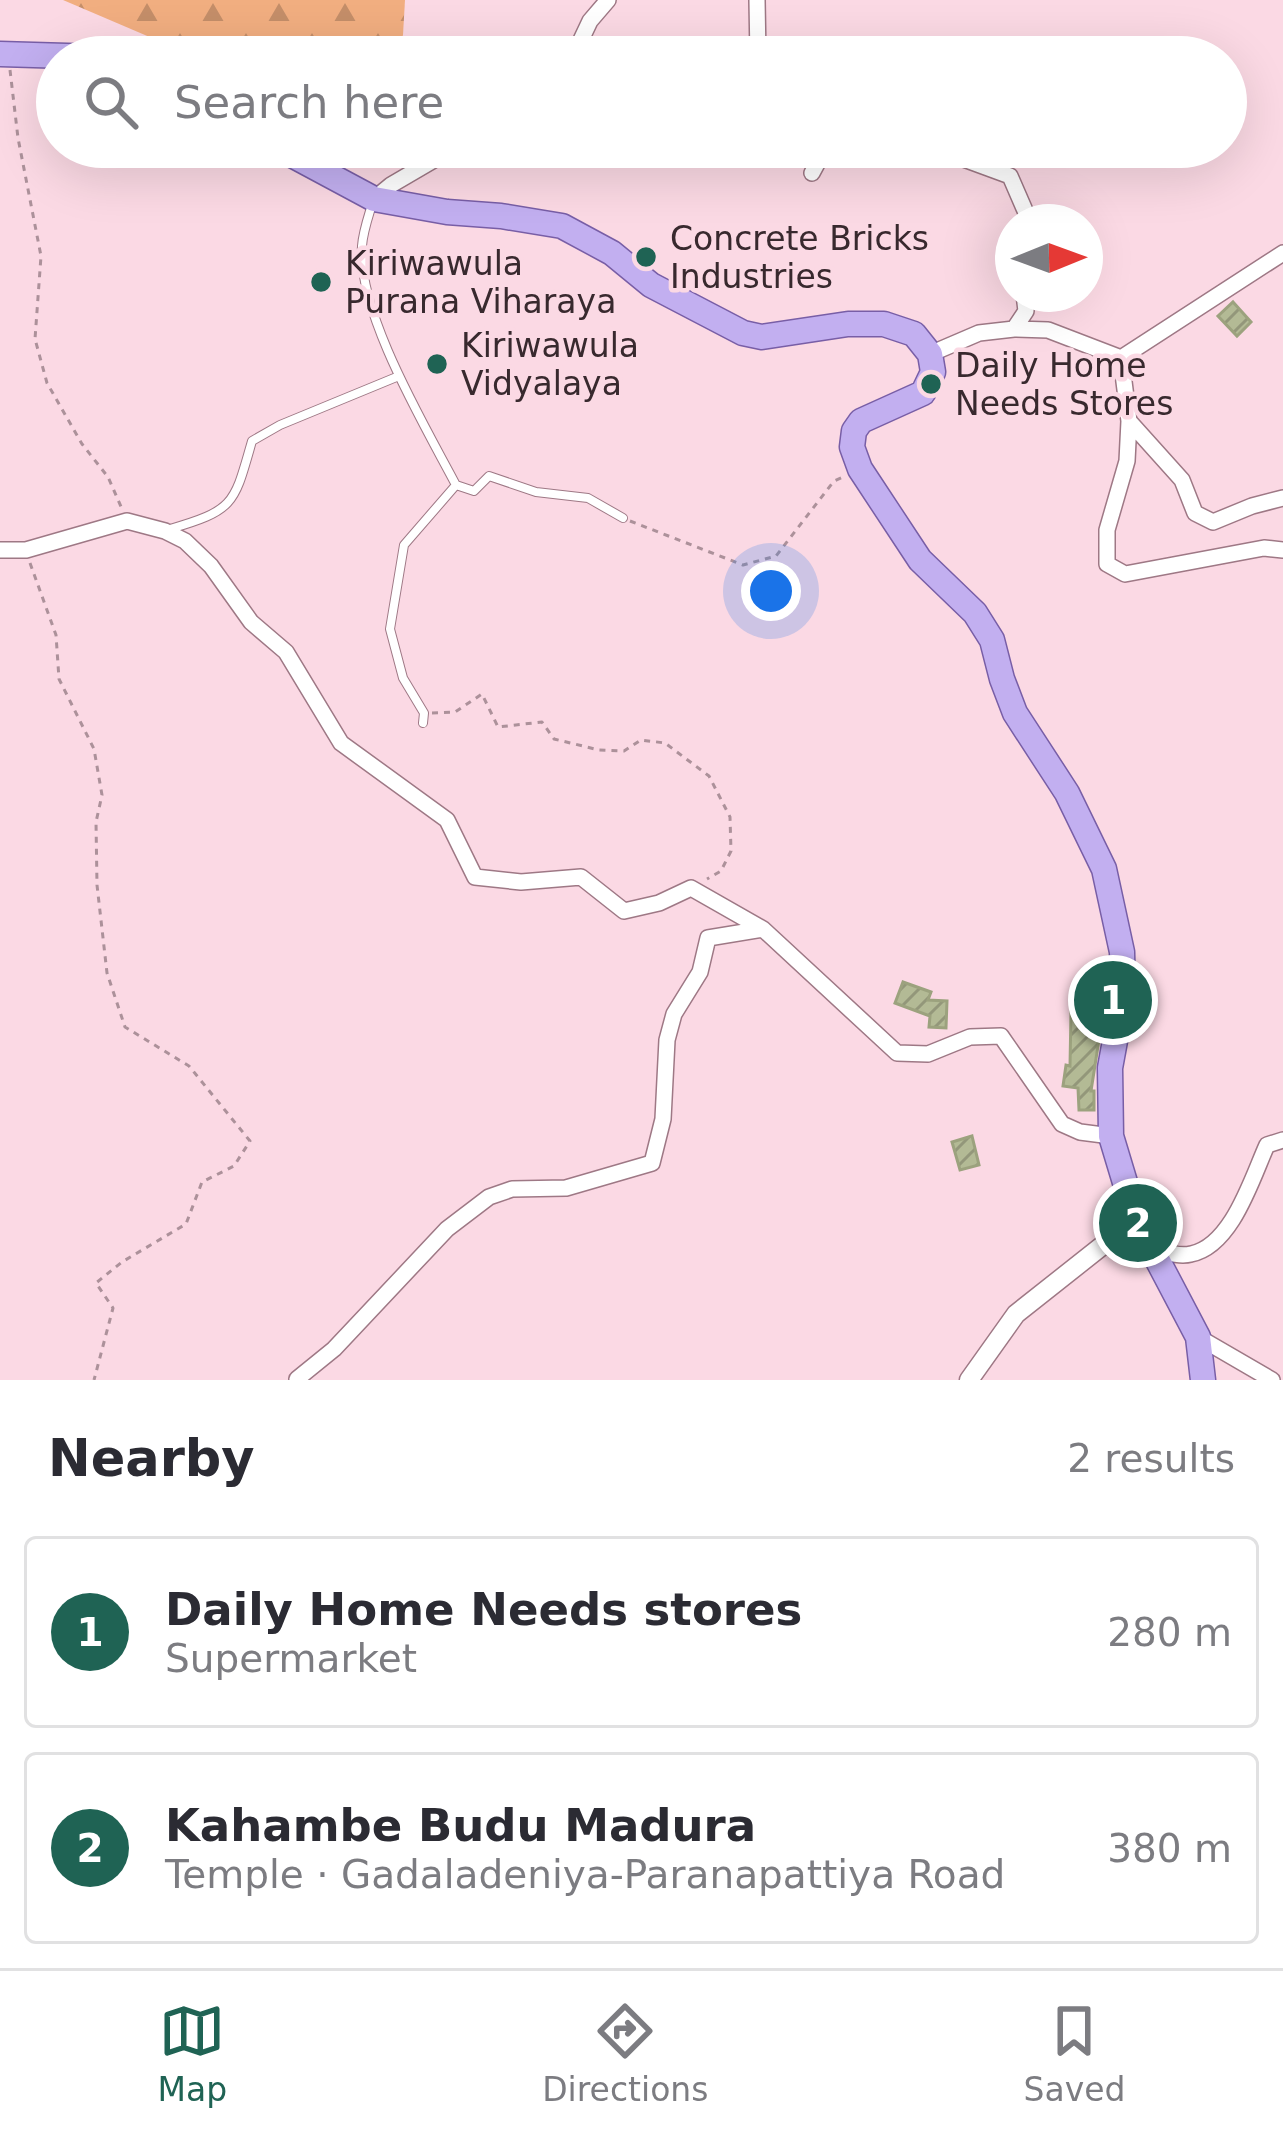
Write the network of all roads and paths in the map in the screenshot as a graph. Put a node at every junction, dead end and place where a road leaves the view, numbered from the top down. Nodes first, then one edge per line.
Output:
1 (608, 0) edge
2 (758, 0) edge
3 (583, 36) edge
4 (758, 36) edge
5 (4, 55) edge
6 (36, 56) edge
7 (315, 168) edge
8 (420, 168) edge
9 (815, 168) edge
10 (995, 168) edge
11 (812, 173) dead end
12 (374, 200) junction
13 (1022, 204) edge
14 (1283, 253) edge
15 (1025, 312) edge
16 (1014, 329) junction
17 (930, 354) junction
18 (1121, 358) junction
19 (398, 376) junction
20 (1129, 421) junction
21 (860, 469) junction
22 (456, 485) junction
23 (1283, 498) edge
24 (623, 518) joint
25 (128, 521) junction
26 (165, 531) junction
27 (0, 550) edge
28 (26, 550) junction
29 (1283, 550) edge
30 (423, 718) joint
31 (691, 888) junction
32 (763, 929) junction
33 (1111, 1136) junction
34 (1283, 1140) edge
35 (1136, 1220) junction
36 (1150, 1249) junction
37 (1198, 1337) junction
38 (297, 1379) edge
39 (94, 1380) edge
40 (969, 1380) edge
41 (1203, 1380) edge
42 (1272, 1380) edge

1 - 3 street
2 - 4 street
5 - 6 main road
5 - 25 path
7 - 12 main road
8 - 12 street
9 - 11 street
10 - 13 street
12 - 17 main road
12 - 19 lane
14 - 18 street
15 - 16 street
16 - 17 street
16 - 18 street
17 - 21 main road
18 - 20 street
19 - 22 lane
19 - 26 lane
20 - 23 street
20 - 29 street
21 - 24 path
21 - 33 main road
22 - 24 lane
22 - 30 lane
25 - 26 street
25 - 28 street
26 - 31 street
27 - 28 street
28 - 39 path
30 - 31 path
31 - 32 street
32 - 33 street
32 - 38 street
33 - 35 main road
34 - 36 street
35 - 36 main road
35 - 40 street
36 - 37 main road
37 - 41 main road
37 - 42 street

